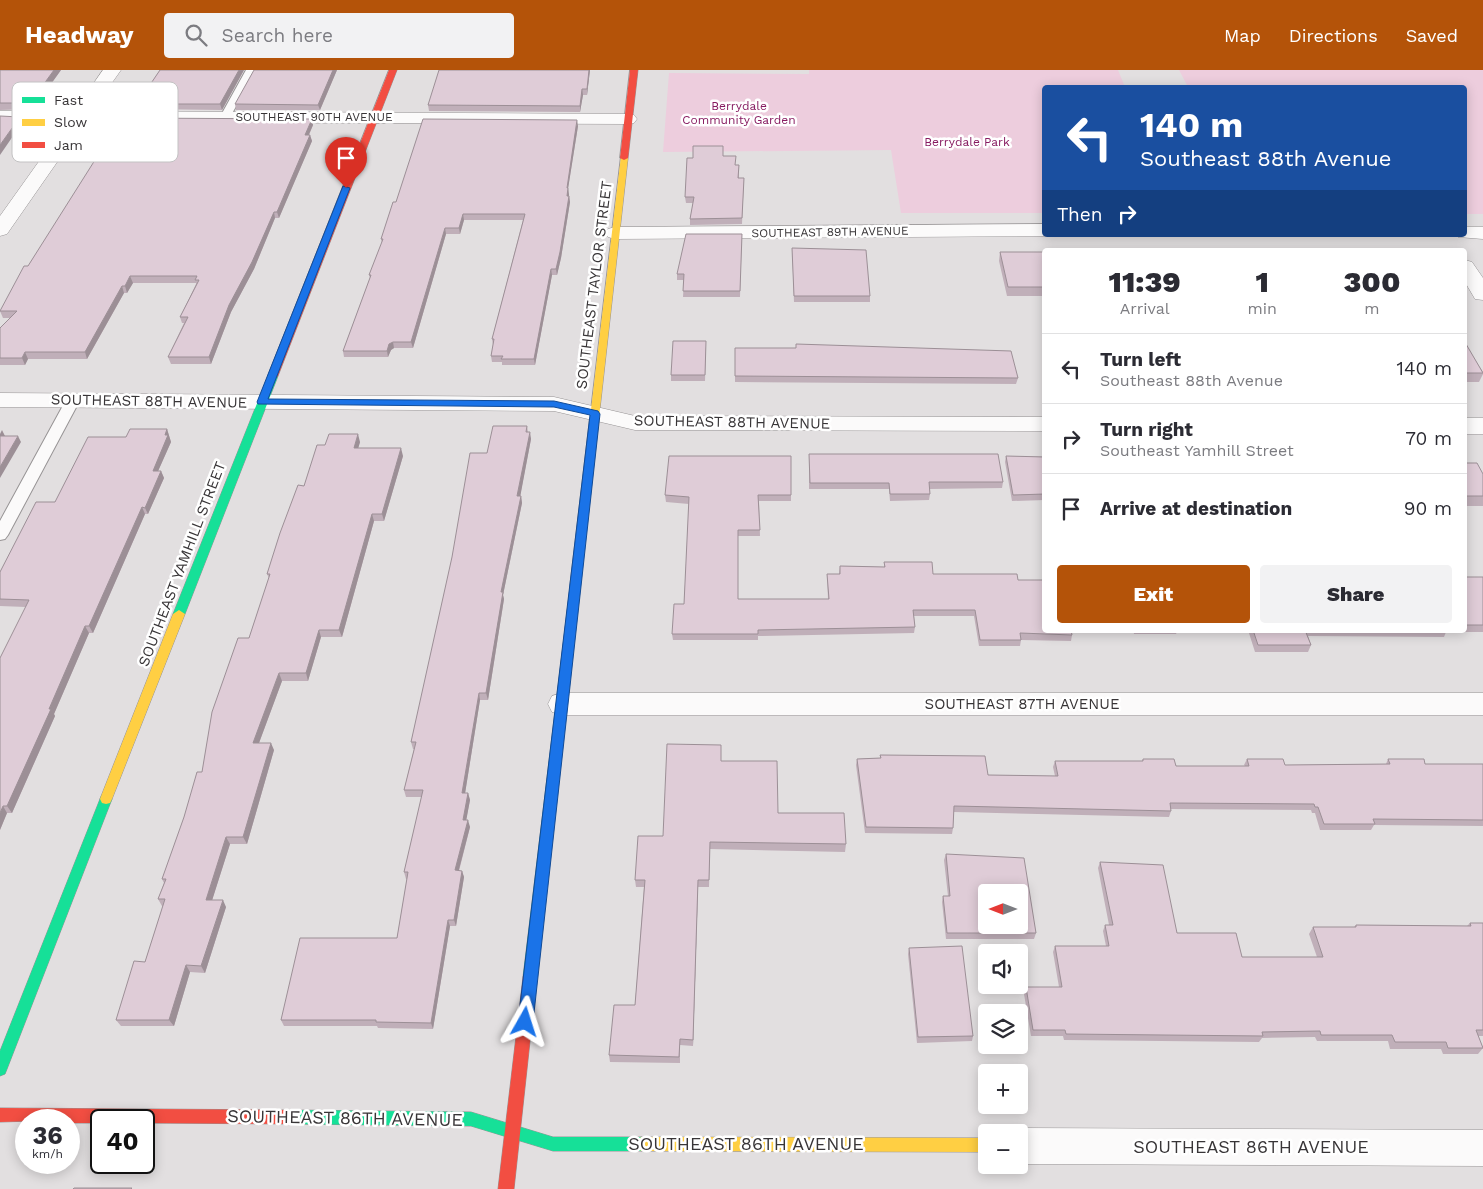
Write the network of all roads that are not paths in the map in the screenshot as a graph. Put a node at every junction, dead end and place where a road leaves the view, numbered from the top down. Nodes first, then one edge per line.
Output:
1 (112, 70) edge
2 (251, 70) edge
3 (393, 70) edge
4 (634, 70) edge
5 (103, 82) edge
6 (178, 117) edge
7 (225, 117) junction
8 (374, 117) junction
9 (628, 119) junction
10 (47, 162) edge
11 (0, 230) edge
12 (1042, 230) edge
13 (615, 233) junction
14 (1467, 233) edge
15 (1483, 233) edge
16 (1446, 237) edge
17 (1454, 248) edge
18 (1467, 269) edge
19 (1483, 294) edge
20 (0, 400) edge
21 (73, 400) junction
22 (262, 402) junction
23 (595, 414) junction
24 (1042, 424) edge
25 (1467, 426) edge
26 (1483, 426) edge
27 (0, 534) edge
28 (562, 704) junction
29 (1483, 704) edge
30 (0, 1069) edge
31 (0, 1114) edge
32 (513, 1131) junction
33 (978, 1146) edge
34 (1028, 1146) edge
35 (1483, 1148) edge
36 (506, 1189) edge

1 - 5 street
2 - 7 lane
3 - 8 street, SOUTHEAST YAMHILL STREET
4 - 9 street, SOUTHEAST TAYLOR STREET
6 - 7 street, SOUTHEAST 90TH AVENUE
7 - 8 street, SOUTHEAST 90TH AVENUE
8 - 9 street, SOUTHEAST 90TH AVENUE
8 - 22 street, SOUTHEAST YAMHILL STREET
9 - 13 street, SOUTHEAST TAYLOR STREET
10 - 11 street
12 - 13 street, SOUTHEAST 89TH AVENUE
13 - 23 street, SOUTHEAST TAYLOR STREET
14 - 15 street
16 - 17 street
18 - 19 street
20 - 21 street, SOUTHEAST 88TH AVENUE
21 - 22 street, SOUTHEAST 88TH AVENUE
21 - 27 lane
22 - 23 street, SOUTHEAST 88TH AVENUE
22 - 30 street, SOUTHEAST YAMHILL STREET
23 - 24 street, SOUTHEAST 88TH AVENUE
23 - 28 street, SOUTHEAST TAYLOR STREET
25 - 26 street
28 - 29 street, SOUTHEAST 87TH AVENUE
28 - 32 street, SOUTHEAST TAYLOR STREET
31 - 32 street, SOUTHEAST 86TH AVENUE
32 - 33 street, SOUTHEAST 86TH AVENUE
32 - 36 street, SOUTHEAST TAYLOR STREET
34 - 35 street, SOUTHEAST 86TH AVENUE

